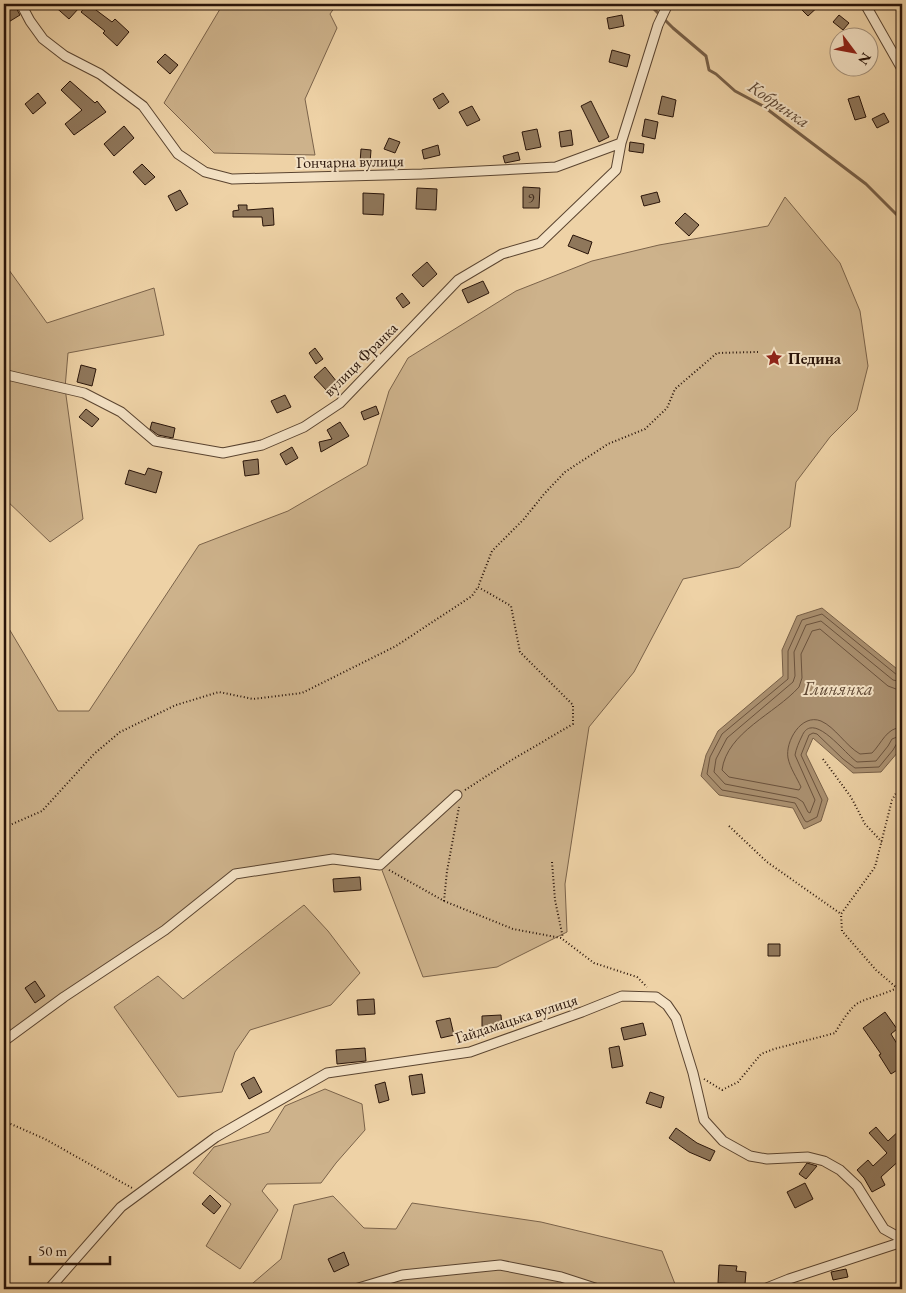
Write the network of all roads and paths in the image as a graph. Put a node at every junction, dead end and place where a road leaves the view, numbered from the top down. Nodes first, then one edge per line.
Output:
1 (21, 4) edge
2 (865, 4) edge
3 (666, 6) edge
4 (902, 69) edge
5 (621, 143) junction
6 (758, 352) dead end
7 (5, 374) edge
8 (478, 587) junction
9 (823, 759) dead end
10 (902, 783) edge
11 (459, 794) junction
12 (729, 826) dead end
13 (4, 831) edge
14 (882, 842) junction
15 (552, 862) dead end
16 (380, 865) junction
17 (444, 901) junction
18 (841, 914) junction
19 (563, 938) junction
20 (656, 997) junction
21 (4, 1041) edge
22 (693, 1073) junction
23 (4, 1120) edge
24 (140, 1192) junction
25 (902, 1240) edge
26 (49, 1289) edge
27 (355, 1289) edge
28 (598, 1289) edge
29 (764, 1289) edge

1 - 5 street, Гончарна вулиця
2 - 4 street
3 - 5 street
5 - 7 street, вулиця Франка
6 - 8 path
8 - 11 path
8 - 13 path
9 - 14 path
10 - 14 path
11 - 16 street
11 - 17 path
12 - 18 path
14 - 18 path
15 - 19 path
16 - 17 path
16 - 21 street
17 - 19 path
18 - 22 path
19 - 20 path
20 - 22 street
20 - 24 street, Гайдамацька вулиця
22 - 25 street
23 - 24 path
24 - 26 street, Гайдамацька вулиця
25 - 29 street
27 - 28 street

